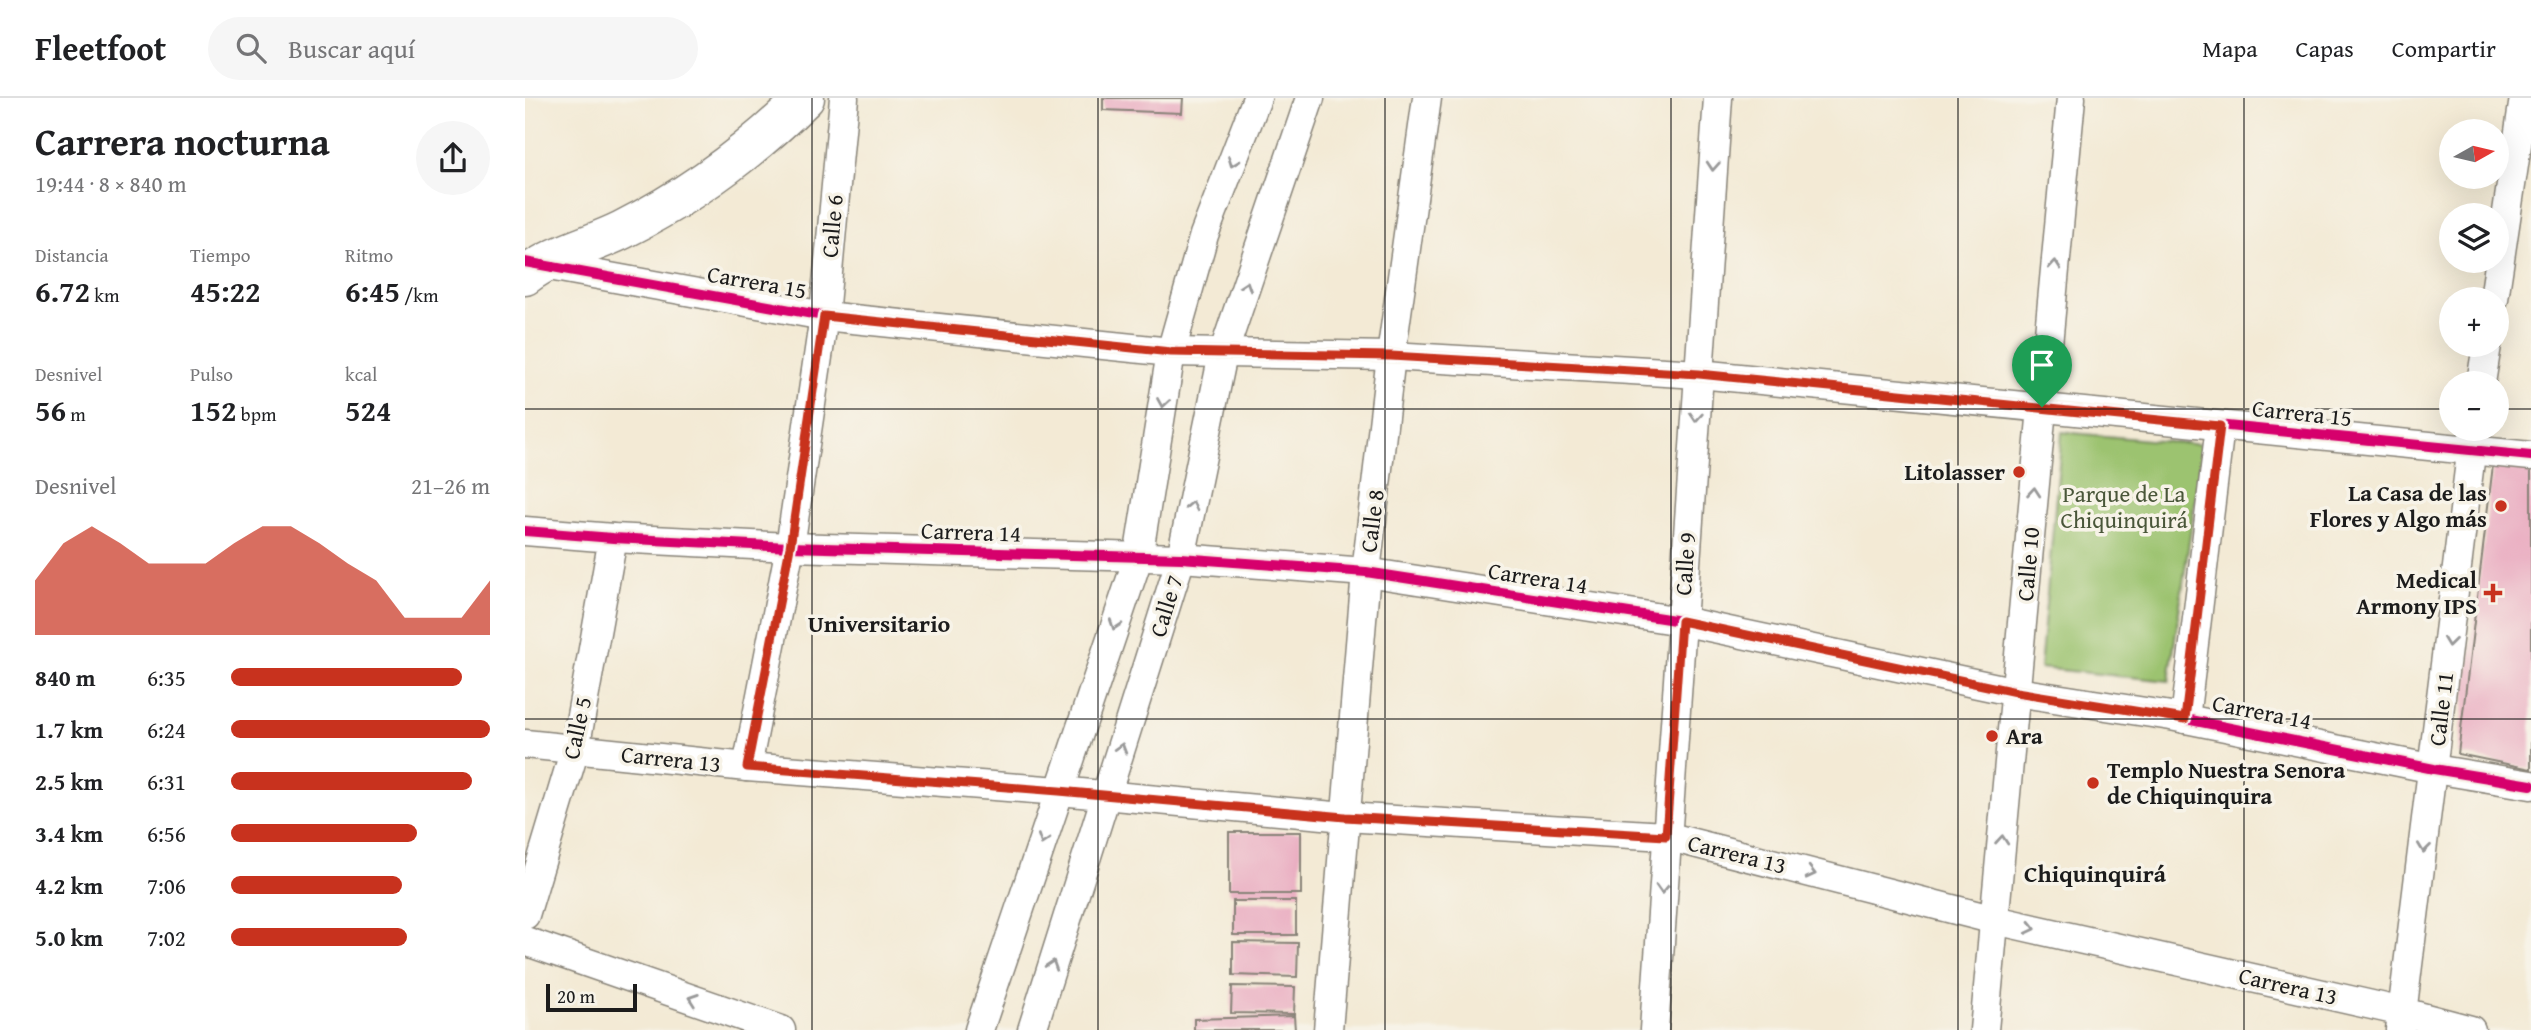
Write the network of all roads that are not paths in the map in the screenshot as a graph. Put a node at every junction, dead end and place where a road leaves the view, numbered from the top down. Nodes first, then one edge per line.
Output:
1 (805, 98) edge
2 (844, 98) edge
3 (1257, 98) edge
4 (1427, 98) edge
5 (1718, 98) edge
6 (2071, 98) edge
7 (2525, 98) edge
8 (1306, 99) edge
9 (530, 268) edge
10 (2496, 287) edge
11 (824, 316) junction
12 (1171, 352) junction
13 (1223, 354) junction
14 (1391, 356) junction
15 (1699, 374) junction
16 (2042, 407) junction
17 (2220, 426) junction
18 (2439, 438) edge
19 (2472, 441) edge
20 (2476, 441) edge
21 (2531, 456) edge
22 (525, 531) edge
23 (613, 538) junction
24 (790, 547) junction
25 (1137, 558) junction
26 (1181, 558) junction
27 (1366, 572) junction
28 (1681, 621) junction
29 (2016, 692) junction
30 (2185, 719) junction
31 (525, 744) edge
32 (575, 749) junction
33 (747, 767) junction
34 (2434, 769) junction
35 (2531, 785) edge
36 (1059, 791) junction
37 (1106, 795) junction
38 (1345, 817) junction
39 (1666, 836) junction
40 (525, 915) edge
41 (1994, 920) junction
42 (525, 941) edge
43 (2401, 1021) edge
44 (781, 1030) edge
45 (979, 1030) edge
46 (1032, 1030) edge
47 (1328, 1030) edge
48 (1654, 1030) edge
49 (1984, 1030) edge
50 (2471, 1030) edge

1 - 9 highway
2 - 11 street, Calle 6
3 -> 12 street
4 - 14 street, Calle 8
5 -> 15 street, Calle 9
16 -> 6 street, Calle 10
7 - 10 street
13 -> 8 street, Calle 7
9 - 11 street, Carrera 15
11 - 12 street, Carrera 15
11 - 24 street, Calle 6
12 - 13 street, Carrera 15
12 -> 25 street
13 - 14 street, Carrera 15
26 -> 13 street, Calle 7
14 - 15 street, Carrera 15
14 - 27 street, Calle 8
15 - 16 street, Carrera 15
15 -> 28 street, Calle 9
16 - 17 street, Carrera 15
29 -> 16 street, Calle 10
17 - 18 street, Carrera 15
17 - 30 street
19 -> 34 street, Calle 11
20 - 21 street, Carrera 15
22 - 23 street, Carrera 14
23 - 24 street, Carrera 14
23 - 32 street, Calle 5
24 - 25 street, Carrera 14
24 - 33 street, Calle 6
25 - 26 street, Carrera 14
25 -> 36 street
26 - 27 street, Carrera 14
37 -> 26 street, Calle 7
27 - 28 street, Carrera 14
27 - 38 street, Calle 8
28 - 29 street, Carrera 14
28 - 39 street, Calle 9
29 - 30 street, Carrera 14
41 -> 29 street, Calle 10
30 - 34 street, Carrera 14
31 - 32 street, Carrera 13
32 - 33 street, Carrera 13
32 - 40 street, Calle 5
33 - 36 street, Carrera 13
34 - 35 street, Carrera 14
34 -> 43 street, Calle 11
36 - 37 street, Carrera 13
36 -> 45 street
37 - 38 street, Carrera 13
46 -> 37 street, Calle 7
38 - 39 street, Carrera 13
38 - 47 street, Calle 8
39 -> 41 street, Carrera 13
39 -> 48 street, Calle 9
41 -> 43 street, Carrera 13
41 - 49 street, Calle 10
44 -> 42 street
43 - 50 street, Carrera 13

